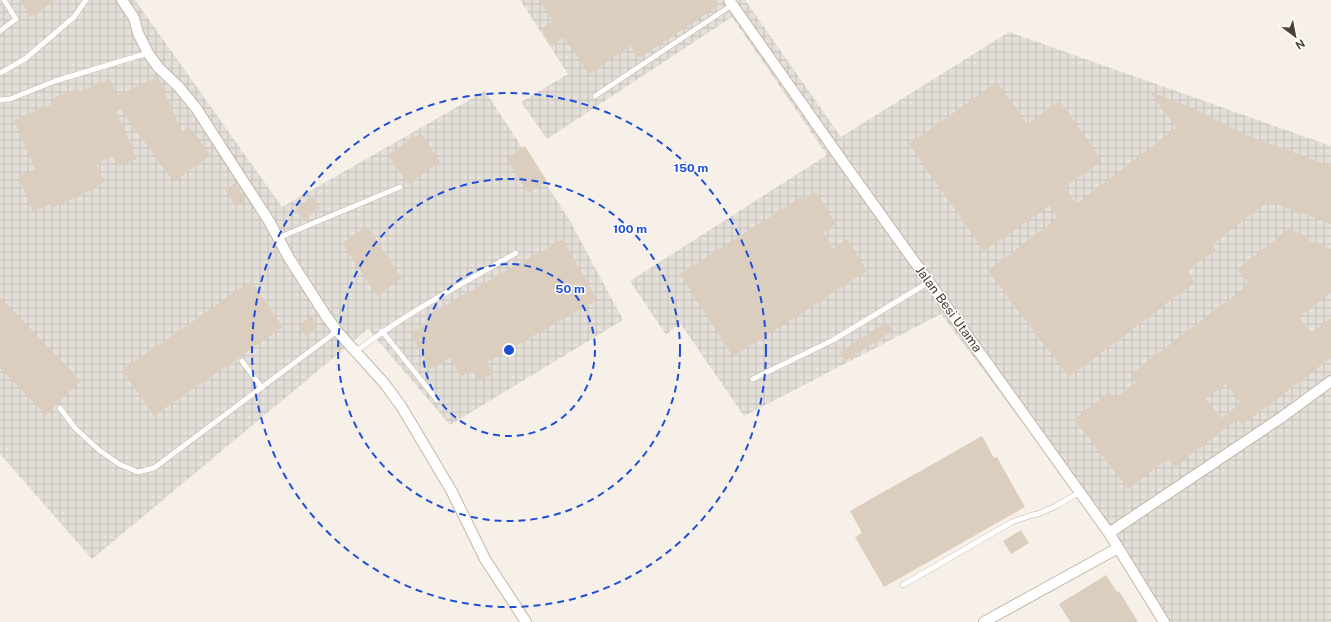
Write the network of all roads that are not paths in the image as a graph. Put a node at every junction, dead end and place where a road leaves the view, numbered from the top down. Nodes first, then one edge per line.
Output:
1 (4, 0) edge
2 (86, 0) edge
3 (122, 0) edge
4 (731, 2) edge
5 (0, 31) edge
6 (148, 53) junction
7 (0, 73) edge
8 (595, 96) dead end
9 (0, 100) edge
10 (400, 187) dead end
11 (278, 238) junction
12 (516, 253) dead end
13 (929, 282) junction
14 (337, 331) junction
15 (382, 331) junction
16 (355, 352) junction
17 (242, 361) dead end
18 (753, 378) dead end
19 (1331, 380) edge
20 (262, 388) junction
21 (437, 400) dead end
22 (60, 408) dead end
23 (1080, 492) junction
24 (1109, 533) junction
25 (1118, 548) junction
26 (903, 585) dead end
27 (526, 622) edge
28 (984, 622) edge
29 (1164, 622) edge

1 - 5 lane
2 - 7 lane
3 - 6 street
4 - 8 lane
4 - 13 street, Jalan Besi Utama
6 - 9 lane
6 - 11 street
10 - 11 lane
11 - 14 street
12 - 15 lane
13 - 18 lane
13 - 23 street, Jalan Besi Utama
14 - 16 street
14 - 20 lane
15 - 16 lane
15 - 21 lane
16 - 27 street
17 - 20 lane
19 - 24 street
20 - 22 lane
23 - 24 street, Jalan Besi Utama
23 - 26 lane
24 - 25 street, Jalan Besi Utama
25 - 28 street
25 - 29 street, Jalan Besi Utama

